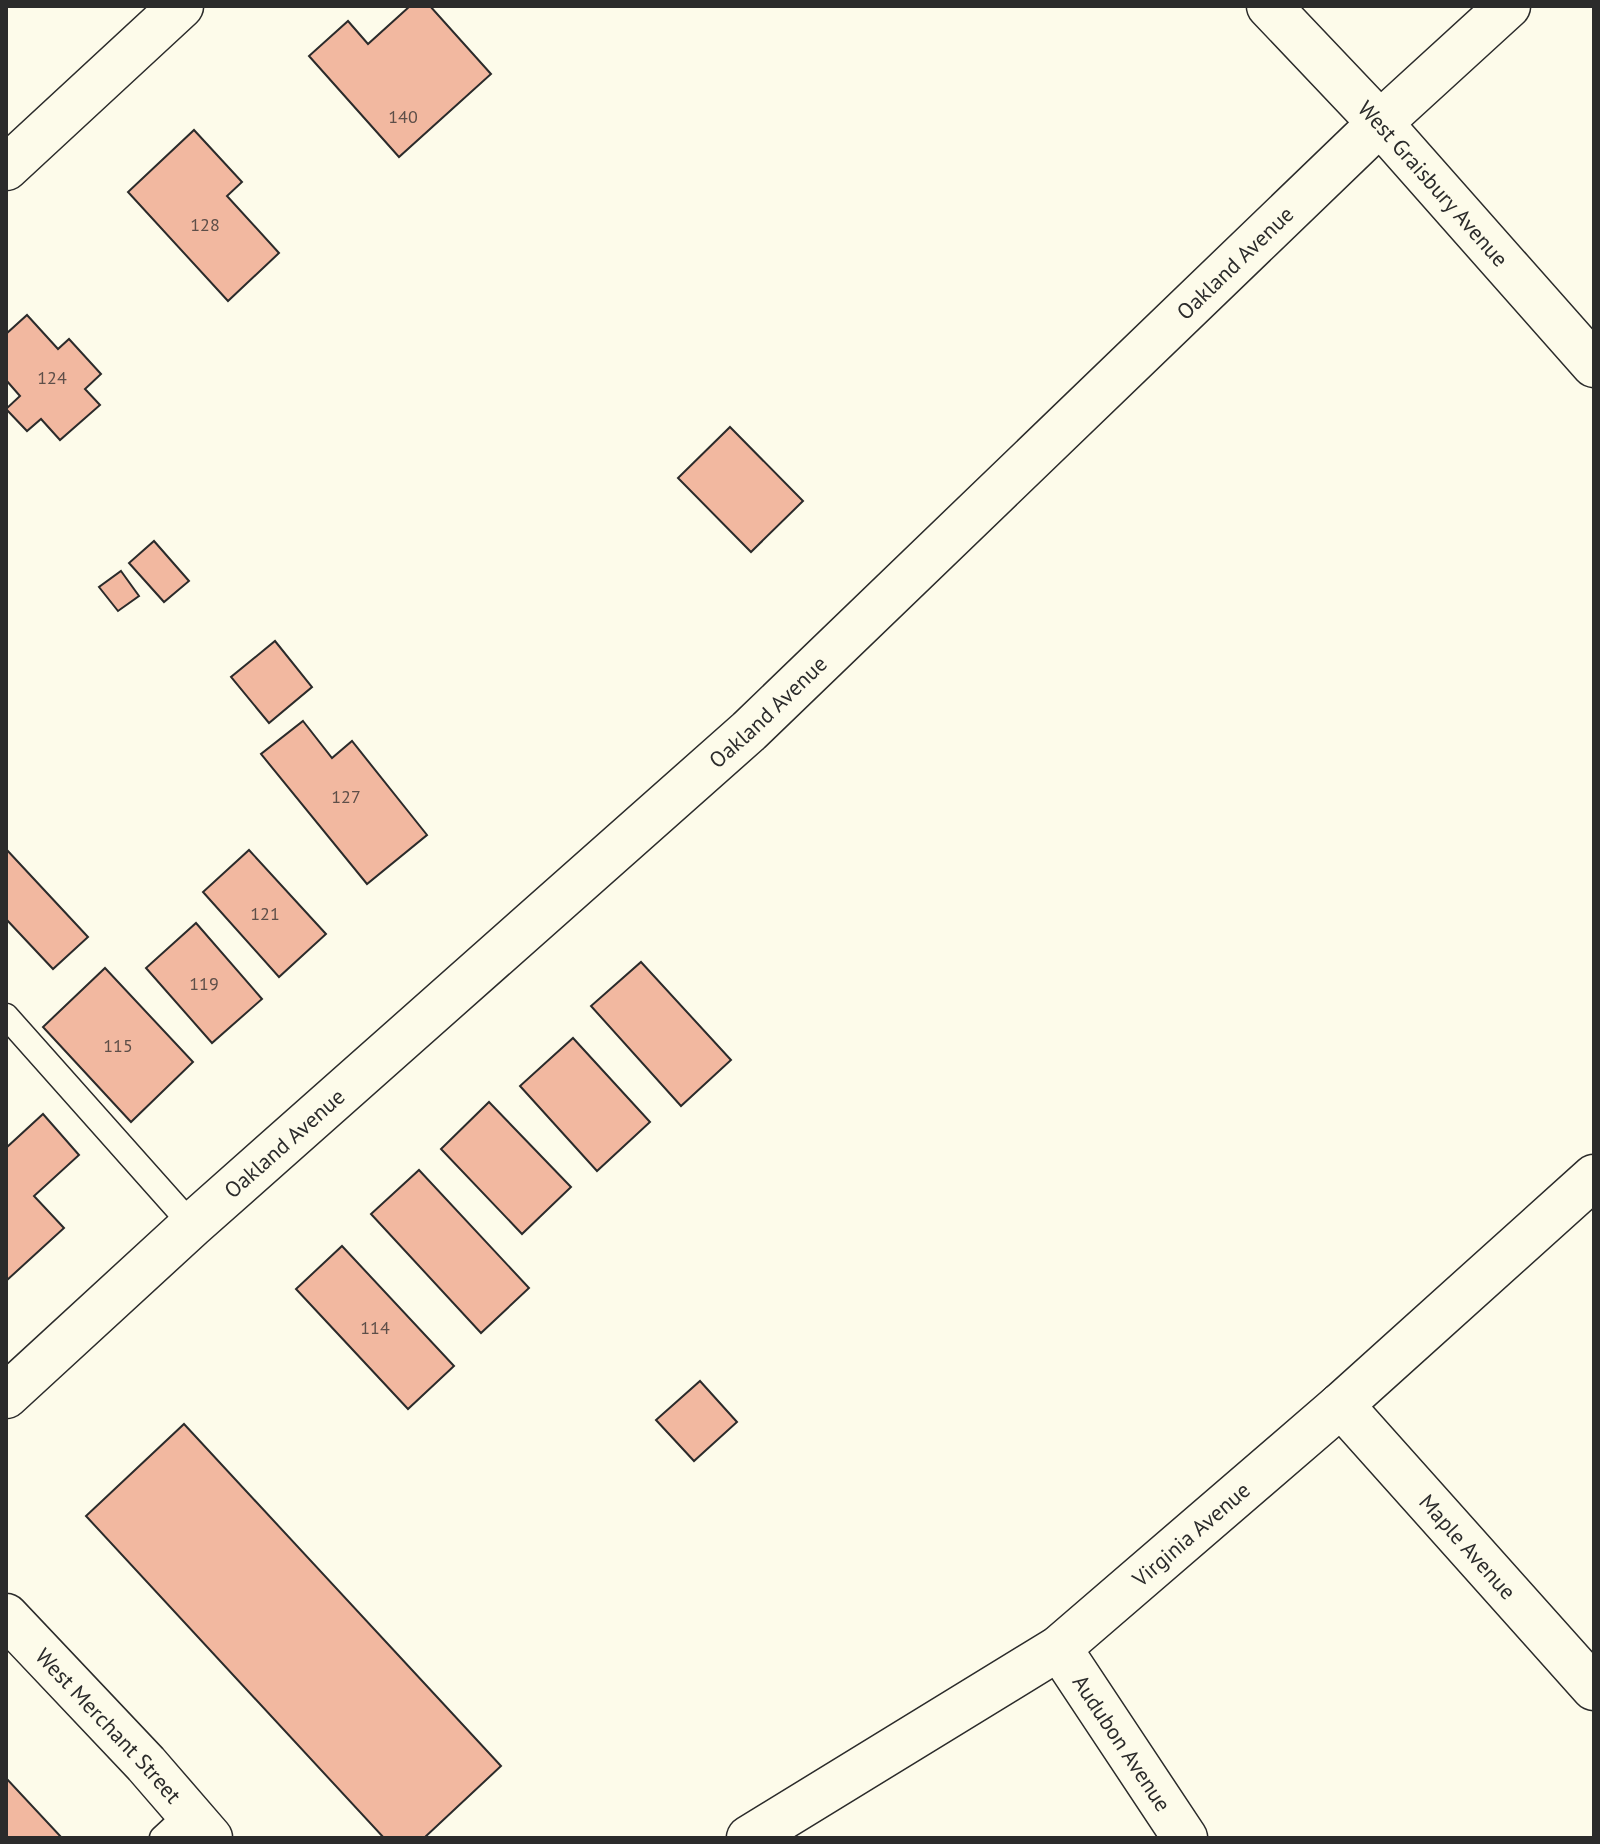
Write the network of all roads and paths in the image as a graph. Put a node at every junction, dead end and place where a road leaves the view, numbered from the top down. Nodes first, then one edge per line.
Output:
1 (181, 6) edge
2 (1269, 6) edge
3 (1508, 6) edge
4 (1380, 123) junction
5 (6, 168) edge
6 (1594, 365) edge
7 (6, 1016) edge
8 (1594, 1177) edge
9 (192, 1225) junction
10 (6, 1396) edge
11 (1341, 1405) junction
12 (6, 1616) edge
13 (1059, 1648) junction
14 (1594, 1688) edge
15 (187, 1830) edge
16 (749, 1838) edge
17 (1185, 1838) edge

1 - 5 street
2 - 4 street, West Graisbury Avenue
3 - 4 street, Oakland Avenue
4 - 6 street, West Graisbury Avenue
4 - 9 street, Oakland Avenue
7 - 9 lane
8 - 11 street, Virginia Avenue
9 - 10 street, Oakland Avenue
11 - 13 street, Virginia Avenue
11 - 14 street, Maple Avenue
12 - 15 street, West Merchant Street
13 - 16 street, Virginia Avenue
13 - 17 street, Audubon Avenue

